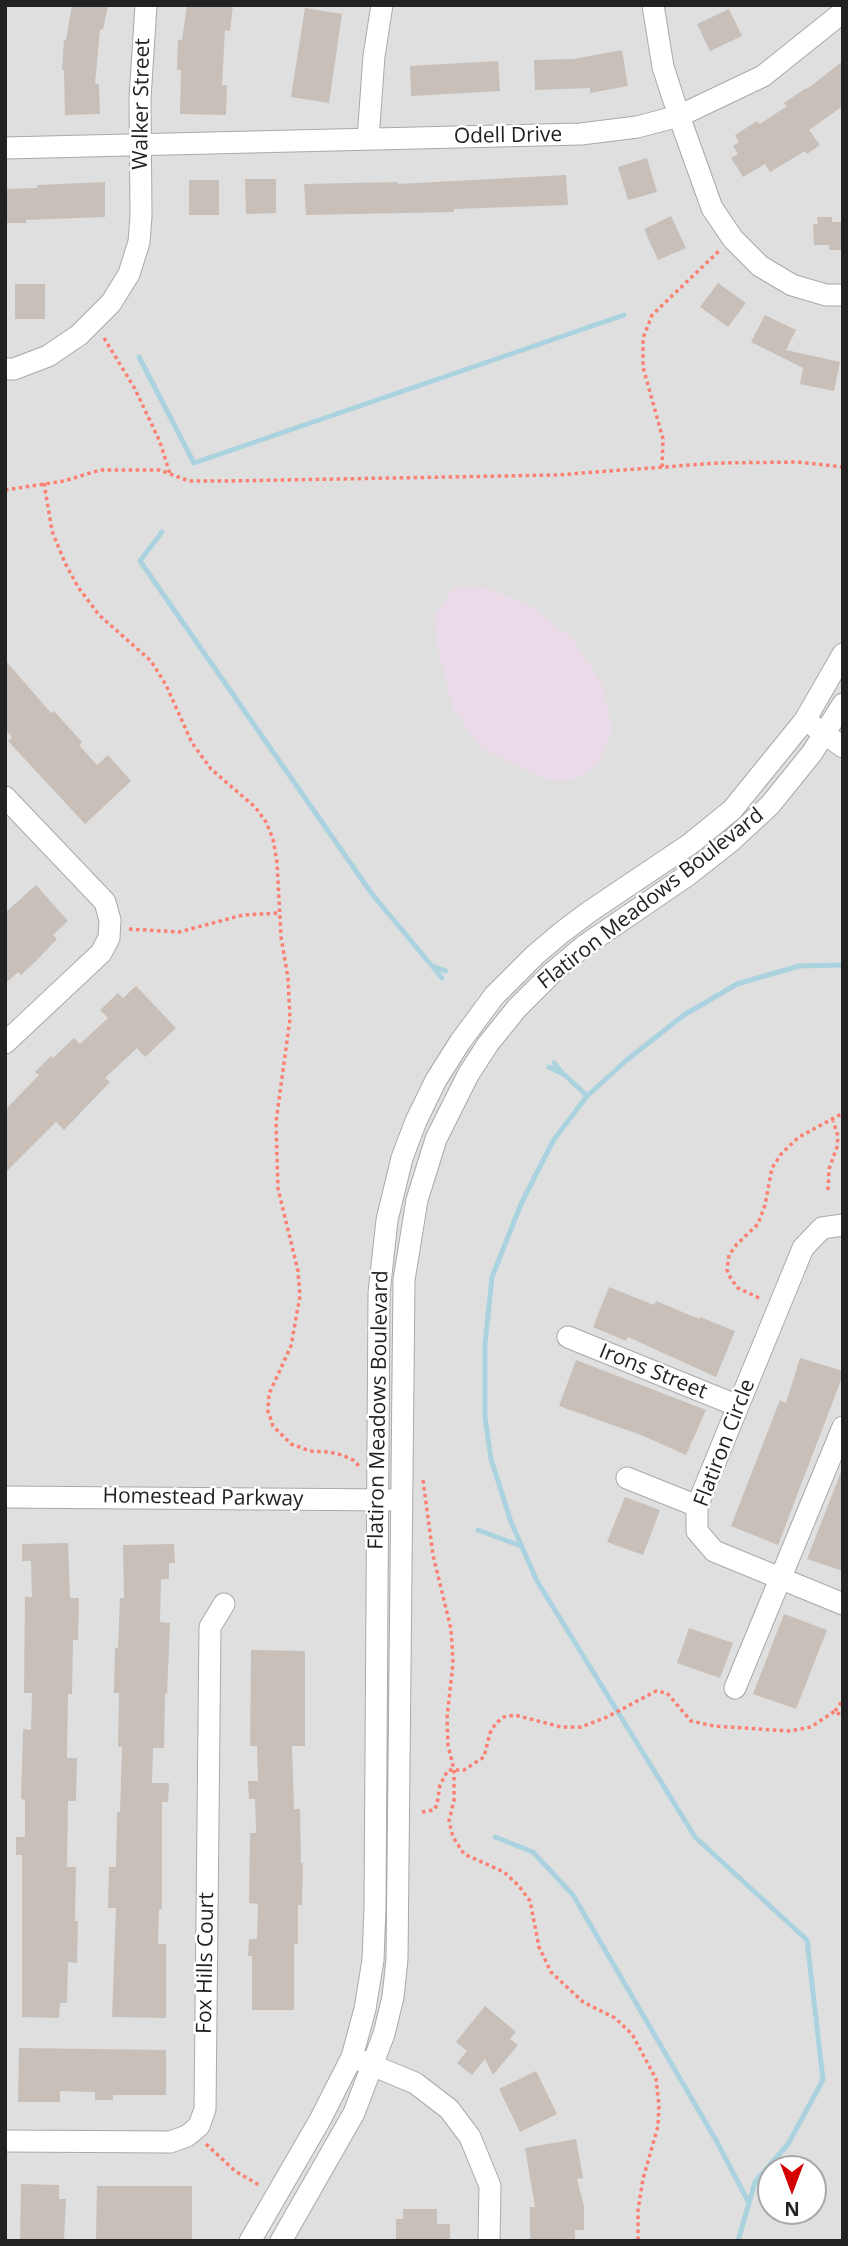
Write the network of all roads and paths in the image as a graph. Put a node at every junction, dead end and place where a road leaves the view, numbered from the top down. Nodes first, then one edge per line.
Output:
1 (146, 5) edge
2 (382, 5) edge
3 (653, 5) edge
4 (843, 12) edge
5 (679, 116) junction
6 (368, 139) junction
7 (140, 145) junction
8 (5, 148) edge
9 (723, 248) dead end
10 (843, 295) edge
11 (104, 338) dead end
12 (5, 369) edge
13 (662, 467) junction
14 (843, 467) edge
15 (170, 474) junction
16 (44, 483) junction
17 (5, 490) edge
18 (843, 654) edge
19 (843, 704) edge
20 (805, 720) junction
21 (825, 734) junction
22 (843, 747) edge
23 (5, 797) edge
24 (279, 913) junction
25 (143, 930) dead end
26 (5, 1043) edge
27 (843, 1113) edge
28 (833, 1120) junction
29 (828, 1190) dead end
30 (843, 1225) edge
31 (759, 1298) dead end
32 (568, 1337) dead end
33 (738, 1406) junction
34 (843, 1427) edge
35 (363, 1471) dead end
36 (422, 1473) dead end
37 (627, 1478) dead end
38 (5, 1497) edge
39 (378, 1500) junction
40 (401, 1500) junction
41 (697, 1506) junction
42 (780, 1578) junction
43 (224, 1604) dead end
44 (843, 1604) edge
45 (735, 1688) dead end
46 (843, 1700) edge
47 (835, 1711) junction
48 (843, 1717) edge
49 (454, 1770) junction
50 (422, 1812) dead end
51 (352, 2057) junction
52 (374, 2065) junction
53 (192, 2132) junction
54 (5, 2141) edge
55 (262, 2187) dead end
56 (250, 2241) edge
57 (281, 2241) edge
58 (489, 2241) edge
59 (638, 2241) edge

1 - 7 street, Walker Street
2 - 6 street
3 - 5 street
4 - 5 street, Odell Drive
5 - 6 street, Odell Drive
5 - 10 street
6 - 7 street, Odell Drive
7 - 8 street, Odell Drive
7 - 12 street, Walker Street
9 - 13 path
11 - 15 path
13 - 14 path
13 - 15 path
15 - 16 path
16 - 17 path
16 - 24 path
18 - 20 street, Flatiron Meadows Boulevard
19 - 21 street, Flatiron Meadows Boulevard
20 - 21 street
20 - 39 street, Flatiron Meadows Boulevard
21 - 22 street
21 - 40 street, Flatiron Meadows Boulevard
23 - 26 street
24 - 25 path
24 - 35 path
27 - 28 path
28 - 29 path
28 - 31 path
30 - 33 street, Flatiron Circle
32 - 33 street, Irons Street
33 - 41 street, Flatiron Circle
34 - 42 street
36 - 49 path
37 - 41 street
38 - 39 street, Homestead Parkway
39 - 40 street, Homestead Parkway
39 - 51 street, Flatiron Meadows Boulevard
40 - 52 street, Flatiron Meadows Boulevard
41 - 42 street, Flatiron Circle
42 - 44 street, Flatiron Circle
42 - 45 street
43 - 53 street, Fox Hills Court
46 - 47 path
47 - 48 path
47 - 49 path
49 - 50 path
49 - 59 path
51 - 52 street
51 - 56 street, Flatiron Meadows Boulevard
52 - 57 street, Flatiron Meadows Boulevard
52 - 58 street
53 - 54 street
53 - 55 path

